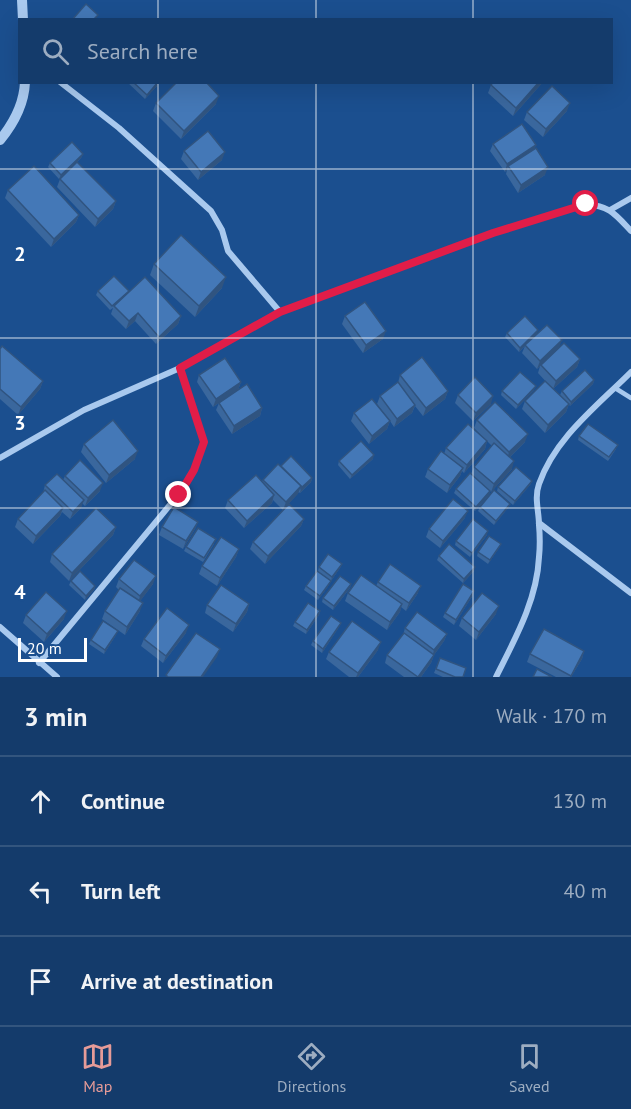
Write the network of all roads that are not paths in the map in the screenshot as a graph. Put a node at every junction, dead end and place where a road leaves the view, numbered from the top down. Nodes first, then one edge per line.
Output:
1 (22, 0) edge
2 (23, 18) edge
3 (25, 84) edge
4 (63, 84) edge
5 (0, 140) edge
6 (631, 198) edge
7 (610, 210) junction
8 (631, 231) edge
9 (280, 312) junction
10 (180, 368) junction
11 (631, 372) edge
12 (615, 388) junction
13 (631, 398) edge
14 (0, 458) edge
15 (539, 523) junction
16 (631, 593) edge
17 (0, 627) edge
18 (39, 663) junction
19 (57, 677) edge
20 (496, 677) edge

1 - 2 street
3 - 5 street
4 - 9 street
6 - 7 street
7 - 8 street
7 - 9 street
9 - 10 street
10 - 14 street
10 - 18 street
11 - 12 street
12 - 13 lane
12 - 15 street
15 - 16 street
15 - 20 street
17 - 18 street
18 - 19 street

